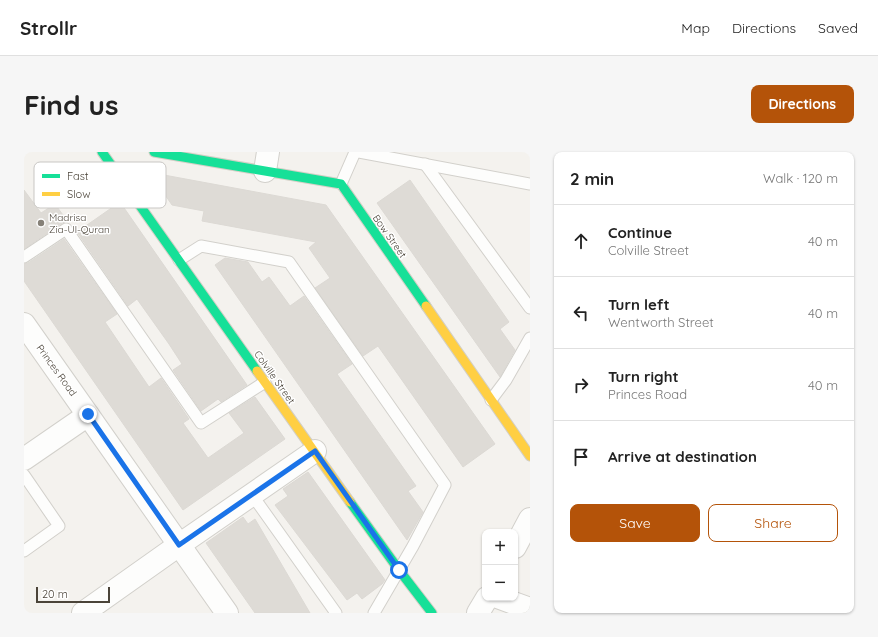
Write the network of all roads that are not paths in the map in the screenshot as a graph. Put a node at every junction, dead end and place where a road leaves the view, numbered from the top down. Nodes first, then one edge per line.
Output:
1 (102, 152) edge
2 (154, 152) edge
3 (355, 152) edge
4 (359, 152) edge
5 (178, 154) edge
6 (109, 162) edge
7 (266, 162) edge
8 (425, 164) junction
9 (340, 184) junction
10 (530, 184) edge
11 (142, 208) edge
12 (24, 257) edge
13 (179, 260) junction
14 (530, 308) edge
15 (24, 324) edge
16 (530, 338) edge
17 (265, 382) junction
18 (491, 400) junction
19 (88, 414) junction
20 (315, 451) junction
21 (530, 456) edge
22 (24, 459) edge
23 (24, 475) edge
24 (252, 495) junction
25 (530, 519) edge
26 (518, 541) edge
27 (179, 545) junction
28 (24, 551) edge
29 (399, 570) junction
30 (486, 601) edge
31 (508, 601) edge
32 (530, 609) edge
33 (83, 613) edge
34 (227, 613) edge
35 (336, 613) edge
36 (374, 613) edge
37 (432, 613) edge
38 (478, 613) edge

1 - 6 street, Colville Street
2 - 5 street
3 - 9 lane
4 - 8 lane
5 - 7 street
7 - 9 street
8 - 10 lane
8 - 14 lane
9 - 18 street, Bow Street
11 - 13 street, Colville Street
12 - 17 lane
13 - 17 street, Colville Street
13 - 29 lane
15 - 19 street, Princes Road
16 - 18 lane
17 - 20 street, Colville Street
18 - 21 street, Bow Street
19 - 22 street
19 - 27 street, Princes Road
20 - 24 street
20 - 29 street, Colville Street
23 - 28 lane
24 - 27 street
24 - 35 lane
25 - 26 street
27 - 33 street
27 - 34 street, Princes Road
29 - 36 lane
29 - 37 street, Colville Street
30 - 38 street
31 - 32 street

